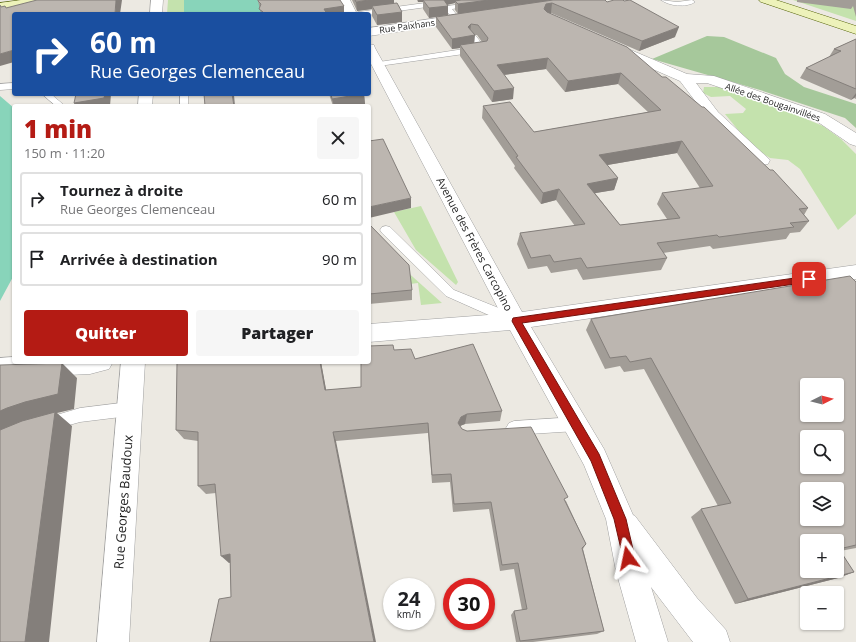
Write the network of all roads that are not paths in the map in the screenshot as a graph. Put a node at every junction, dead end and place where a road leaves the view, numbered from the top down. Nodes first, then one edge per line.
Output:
1 (49, 0) edge
2 (151, 0) edge
3 (157, 0) edge
4 (344, 0) edge
5 (428, 0) edge
6 (664, 0) edge
7 (765, 0) edge
8 (692, 2) dead end
9 (0, 6) edge
10 (478, 10) edge
11 (150, 12) edge
12 (156, 12) edge
13 (350, 12) edge
14 (371, 12) edge
15 (856, 30) edge
16 (371, 32) edge
17 (473, 38) edge
18 (600, 40) edge
19 (374, 56) edge
20 (685, 78) junction
21 (12, 86) edge
22 (0, 87) edge
23 (48, 96) edge
24 (58, 104) edge
25 (856, 141) edge
26 (762, 160) edge
27 (386, 230) dead end
28 (856, 267) edge
29 (516, 321) junction
30 (371, 333) edge
31 (90, 364) edge
32 (133, 364) edge
33 (0, 368) edge
34 (129, 409) junction
35 (576, 424) junction
36 (32, 429) edge
37 (497, 430) edge
38 (620, 519) junction
39 (113, 642) edge
40 (652, 642) edge
41 (714, 642) edge

1 - 9 street
2 - 11 street
3 - 12 street
4 - 13 street
5 - 14 lane
6 - 8 lane
7 - 15 street
10 - 16 street, Rue Paixhans
17 - 19 lane
18 - 20 street, Allée des Bougainvillées
19 - 29 street, Avenue des Frères Carcopino
20 - 25 street, Allée des Bougainvillées
20 - 26 street, Allée des Bougainvillées
21 - 22 lane
23 - 24 lane
27 - 29 lane
28 - 29 street
29 - 30 street
29 - 35 street, Avenue des Frères Carcopino
31 - 33 street
32 - 34 street, Rue Georges Baudoux
34 - 36 lane
34 - 39 street, Rue Georges Baudoux
35 - 37 lane
35 - 38 street, Avenue des Frères Carcopino
38 - 40 street, Avenue des Frères Carcopino
38 - 41 street

